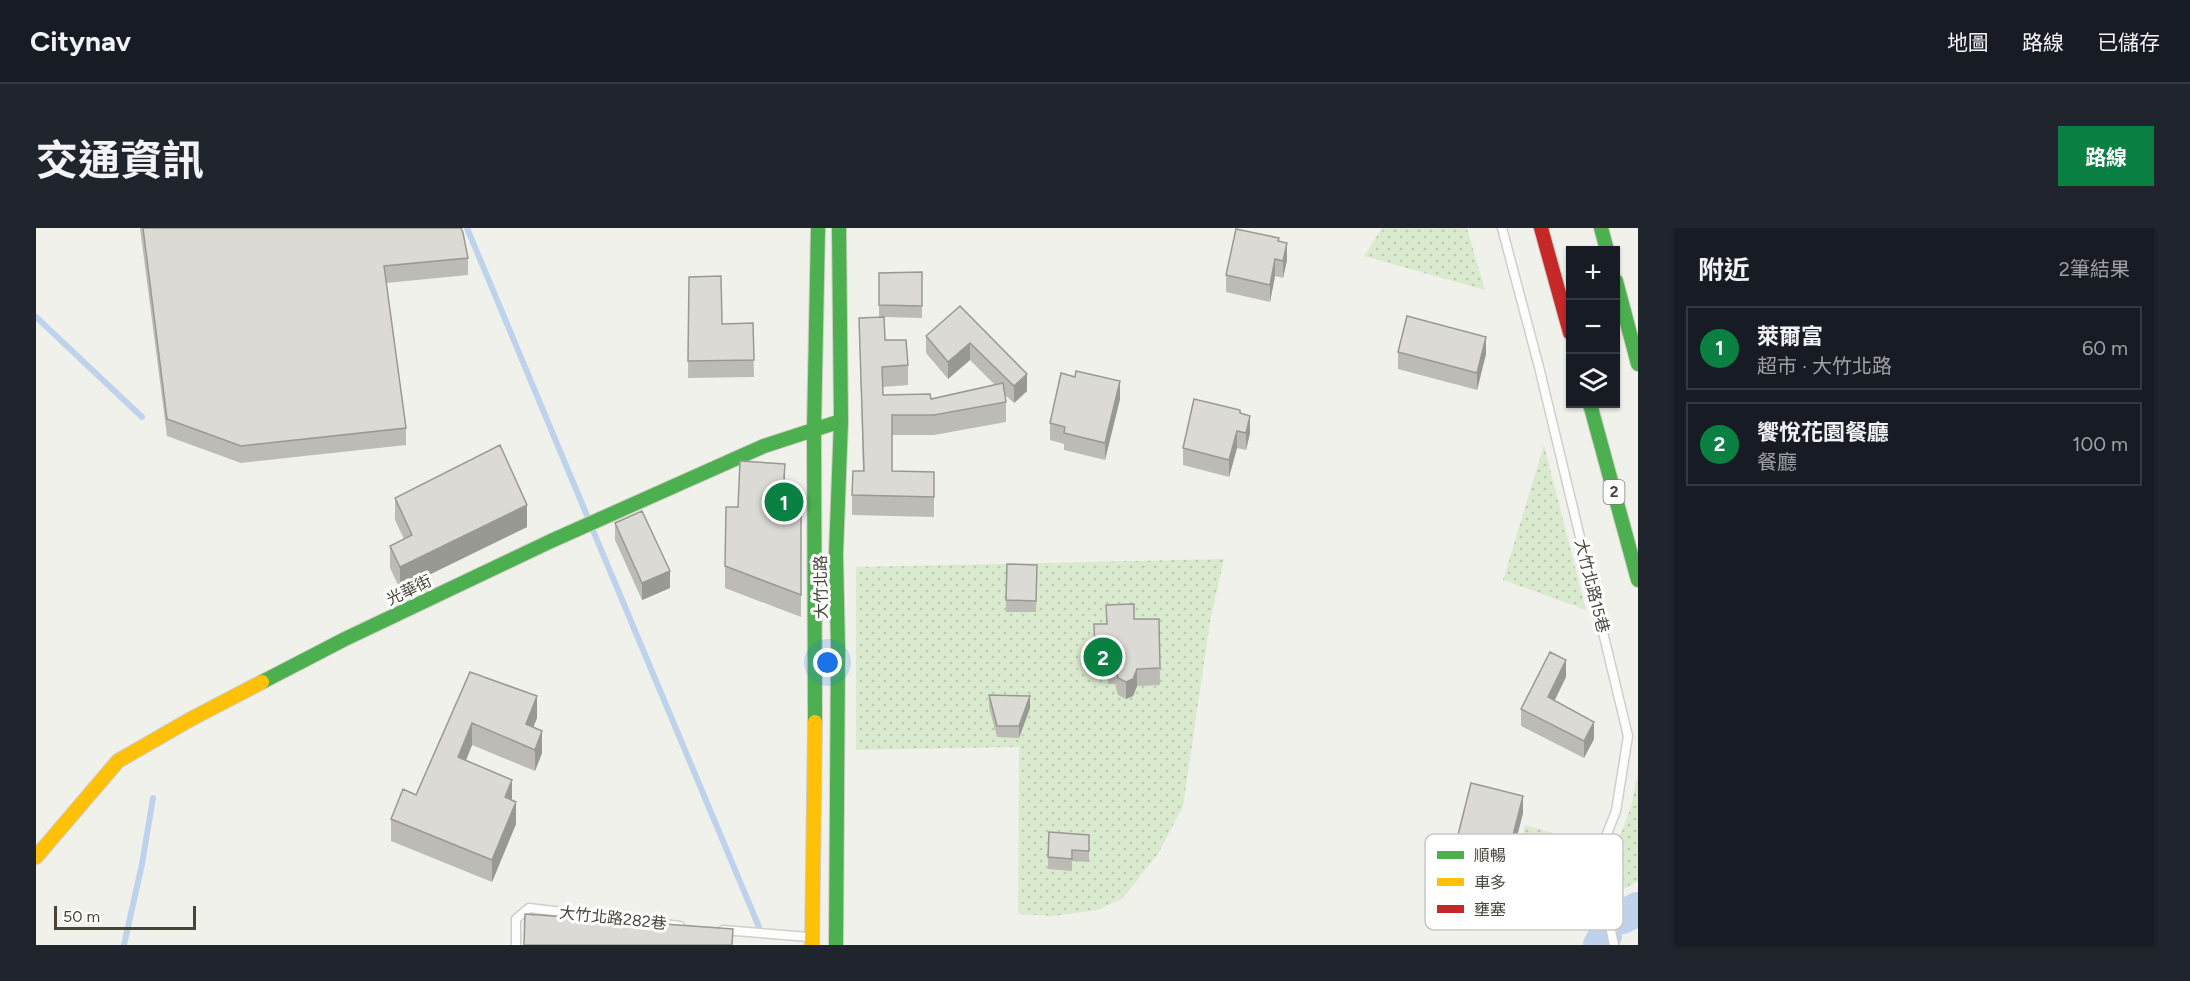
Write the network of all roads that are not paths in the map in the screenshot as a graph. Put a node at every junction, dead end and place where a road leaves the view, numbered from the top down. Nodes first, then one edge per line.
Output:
1 (818, 228) edge
2 (839, 228) edge
3 (1502, 228) edge
4 (1541, 228) edge
5 (1601, 228) edge
6 (1606, 246) edge
7 (1620, 296) edge
8 (1566, 319) edge
9 (1638, 364) edge
10 (1591, 408) edge
11 (841, 422) junction
12 (814, 429) junction
13 (1638, 580) edge
14 (1607, 834) edge
15 (36, 857) edge
16 (690, 927) edge
17 (713, 929) edge
18 (1611, 930) edge
19 (812, 941) edge
20 (516, 945) edge
21 (836, 945) edge
22 (1614, 945) edge

1 - 12 main road, 大竹北路
2 - 11 main road, 大竹北路
3 - 14 lane, 大竹北路15巷
4 - 8 main road
5 - 6 main road
7 - 9 main road
10 - 13 main road, 2
11 - 12 main road, 光華街
11 - 21 main road, 大竹北路
12 - 15 main road, 光華街
12 - 19 main road, 大竹北路
16 - 20 lane, 大竹北路282巷
17 - 19 lane
18 - 22 lane, 大竹北路15巷

